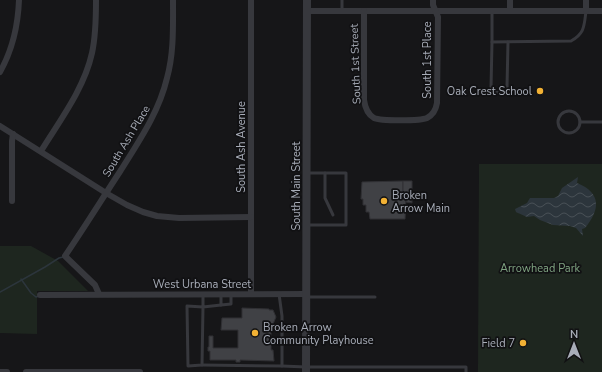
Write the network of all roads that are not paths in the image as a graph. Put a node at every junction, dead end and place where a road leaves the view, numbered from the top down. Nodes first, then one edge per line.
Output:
1 (19, 0) edge
2 (96, 0) edge
3 (173, 0) edge
4 (251, 0) edge
5 (307, 0) edge
6 (342, 0) edge
7 (433, 0) edge
8 (510, 0) edge
9 (586, 0) edge
10 (307, 11) junction
11 (342, 11) junction
12 (364, 11) junction
13 (435, 11) junction
14 (492, 11) junction
15 (510, 11) junction
16 (586, 11) junction
17 (602, 11) edge
18 (492, 42) junction
19 (508, 42) junction
20 (0, 72) edge
21 (427, 117) joint
22 (580, 122) junction
23 (602, 122) edge
24 (0, 126) edge
25 (13, 134) junction
26 (41, 151) junction
27 (307, 173) junction
28 (325, 173) junction
29 (106, 192) junction
30 (12, 201) dead end
31 (333, 215) dead end
32 (251, 217) junction
33 (306, 225) junction
34 (99, 294) junction
35 (204, 294) junction
36 (221, 294) junction
37 (231, 294) junction
38 (251, 294) junction
39 (279, 294) junction
40 (40, 295) dead end
41 (306, 296) junction
42 (375, 297) dead end
43 (221, 305) junction
44 (204, 306) junction
45 (202, 366) junction
46 (282, 366) junction
47 (388, 367) junction
48 (306, 369) edge
49 (0, 372) edge
50 (7, 372) edge
51 (26, 372) edge
52 (85, 372) edge
53 (140, 372) edge
54 (388, 372) edge
55 (466, 372) edge

1 - 20 street
2 - 26 street
3 - 29 street, South Ash Place
4 - 32 street, South Ash Avenue
5 - 10 street, South Main Street
6 - 11 lane
7 - 13 street, South 1st Place
8 - 15 street
9 - 16 street
10 - 11 street
10 - 27 street, South Main Street
11 - 12 street
12 - 13 street
12 - 21 street, South 1st Street
13 - 14 street
13 - 21 street, South 1st Place
14 - 15 street
14 - 18 lane
15 - 16 street
16 - 17 street
16 - 19 lane
18 - 19 lane
18 - 19 lane
22 - 22 lane
22 - 23 lane
24 - 25 street
25 - 26 street
25 - 30 street
26 - 29 street
27 - 28 lane
27 - 33 street, South Main Street
28 - 31 lane
28 - 33 lane
29 - 32 street
29 - 34 street, South Ash Place
32 - 38 street, South Ash Avenue
33 - 41 street, South Main Street
34 - 35 street, West Urbana Street
34 - 40 street, West Urbana Street
35 - 36 street, West Urbana Street
35 - 44 lane
36 - 37 street, West Urbana Street
36 - 43 lane
37 - 38 street, West Urbana Street
37 - 43 lane
38 - 39 street, West Urbana Street
39 - 41 street, West Urbana Street
39 - 46 lane
41 - 42 lane
41 - 48 street, South Main Street
43 - 44 lane
44 - 45 lane
44 - 45 lane
45 - 46 lane
46 - 48 lane
47 - 48 lane
47 - 54 lane
47 - 55 lane
49 - 50 street
51 - 52 street
52 - 53 street

